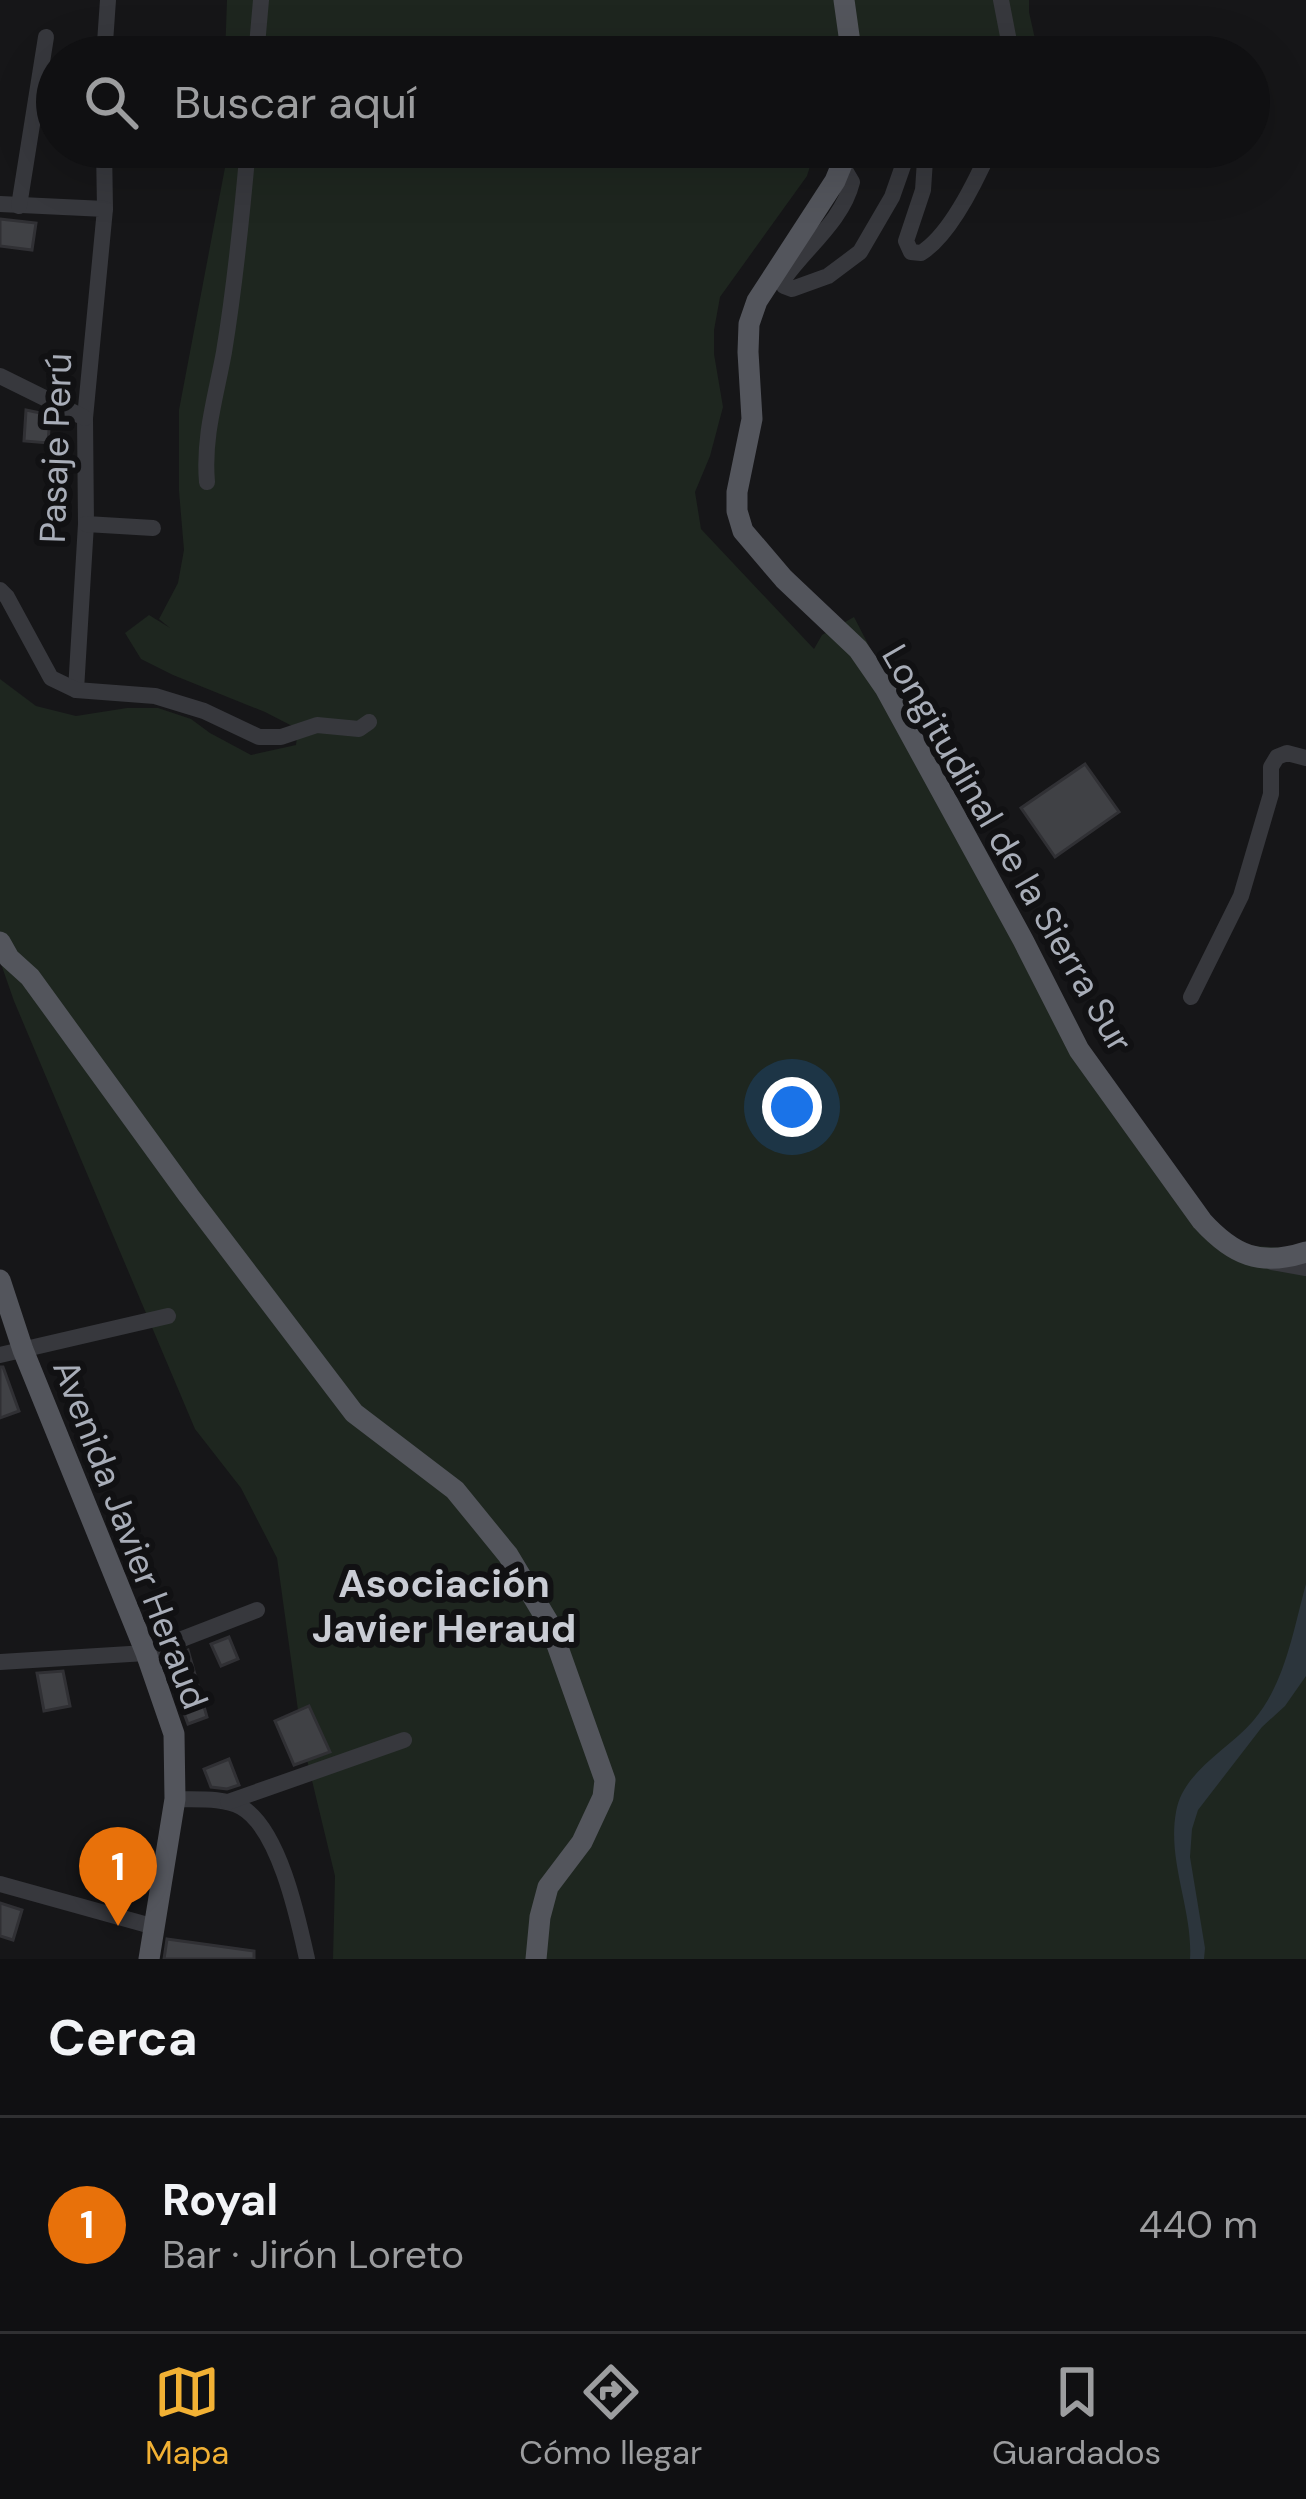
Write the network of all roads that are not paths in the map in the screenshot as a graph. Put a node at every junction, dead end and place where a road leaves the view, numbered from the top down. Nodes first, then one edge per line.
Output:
1 (108, 0) edge
2 (261, 0) edge
3 (844, 0) edge
4 (1001, 0) edge
5 (105, 36) edge
6 (258, 36) edge
7 (849, 36) edge
8 (1008, 36) edge
9 (36, 84) edge
10 (104, 168) edge
11 (246, 168) edge
12 (841, 168) edge
13 (849, 168) edge
14 (902, 168) edge
15 (925, 168) edge
16 (981, 168) edge
17 (10, 205) edge
18 (105, 209) junction
19 (0, 376) edge
20 (85, 418) junction
21 (207, 482) dead end
22 (86, 524) junction
23 (153, 528) dead end
24 (0, 590) edge
25 (76, 690) junction
26 (369, 722) dead end
27 (1306, 758) edge
28 (0, 942) edge
29 (1191, 997) dead end
30 (1306, 1252) edge
31 (1248, 1257) junction
32 (1306, 1268) edge
33 (0, 1280) edge
34 (168, 1316) dead end
35 (11, 1353) edge
36 (257, 1610) dead end
37 (146, 1653) junction
38 (0, 1662) edge
39 (404, 1740) dead end
40 (175, 1799) junction
41 (227, 1803) junction
42 (0, 1884) edge
43 (155, 1927) junction
44 (149, 1959) edge
45 (307, 1959) edge
46 (536, 1959) edge

1 - 5 street
2 - 6 street
3 - 7 main road
4 - 8 street
9 - 17 street
10 - 18 street, Pasaje Perú
11 - 21 street
12 - 31 main road, Longitudinal de la Sierra Sur
13 - 14 street
15 - 16 street
17 - 18 street
18 - 20 street, Pasaje Perú
19 - 20 street
20 - 22 street, Pasaje Perú
22 - 23 street
22 - 25 street, Pasaje Perú
24 - 25 street
25 - 26 street
27 - 29 street
28 - 46 main road
30 - 31 main road
31 - 32 street
33 - 35 main road, Avenida Javier Heraud
34 - 35 street
35 - 37 main road, Avenida Javier Heraud
36 - 37 street
37 - 38 street
37 - 40 main road, Avenida Javier Heraud
39 - 41 street
40 - 41 street
40 - 43 main road, Avenida Javier Heraud
41 - 45 street
42 - 43 street
43 - 44 main road, Avenida Javier Heraud

